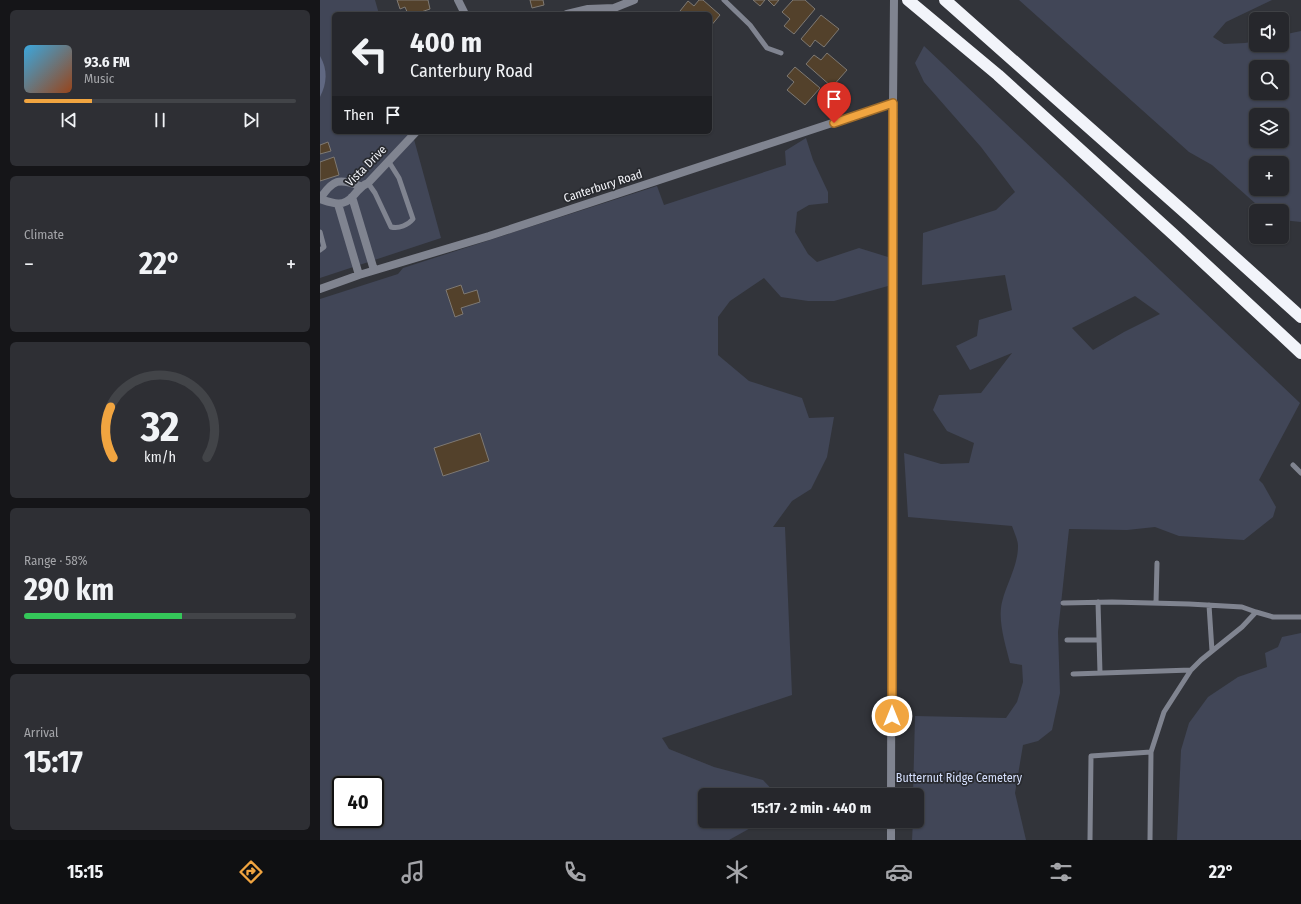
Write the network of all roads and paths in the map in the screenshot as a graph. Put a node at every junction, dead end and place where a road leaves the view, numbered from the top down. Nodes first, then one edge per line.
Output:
1 (458, 0) edge
2 (634, 0) edge
3 (724, 0) edge
4 (894, 0) edge
5 (908, 0) edge
6 (945, 0) edge
7 (463, 12) edge
8 (576, 12) edge
9 (781, 53) dead end
10 (893, 103) junction
11 (414, 134) edge
12 (389, 162) junction
13 (364, 184) junction
14 (352, 198) junction
15 (320, 199) edge
16 (338, 204) junction
17 (320, 232) edge
18 (320, 250) edge
19 (374, 270) junction
20 (359, 275) junction
21 (320, 289) edge
22 (1301, 317) edge
23 (1301, 353) edge
24 (1293, 465) dead end
25 (1301, 473) edge
26 (1157, 563) dead end
27 (1098, 602) junction
28 (1063, 603) dead end
29 (1156, 603) junction
30 (1209, 605) junction
31 (1256, 612) junction
32 (1301, 617) edge
33 (1067, 640) dead end
34 (1099, 640) junction
35 (1212, 651) junction
36 (1191, 670) junction
37 (1100, 673) junction
38 (1073, 674) dead end
39 (1150, 752) junction
40 (891, 788) edge
41 (891, 828) edge
42 (891, 840) edge
43 (1090, 840) edge
44 (1150, 840) edge

1 - 7 street
2 - 8 street
3 - 9 lane
4 - 10 street
5 - 23 highway
6 - 22 highway
10 - 19 street, Canterbury Road
10 - 40 street
11 - 12 street, Vista Drive
12 - 13 street, Vista Drive
12 - 13 lane
13 - 14 street, Vista Drive
13 - 15 street
14 - 16 street
14 - 19 street, Vista Drive
15 - 16 street
16 - 20 street
17 - 18 lane
19 - 20 street, Canterbury Road
20 - 21 street, Canterbury Road
24 - 25 lane
26 - 29 lane
27 - 28 lane
27 - 29 lane
27 - 34 lane
29 - 30 lane
30 - 31 lane
30 - 35 lane
31 - 32 lane
31 - 35 lane
33 - 34 lane
34 - 37 lane
35 - 36 lane
36 - 37 lane
36 - 39 lane
37 - 38 lane
39 - 43 lane
39 - 44 lane
41 - 42 street

